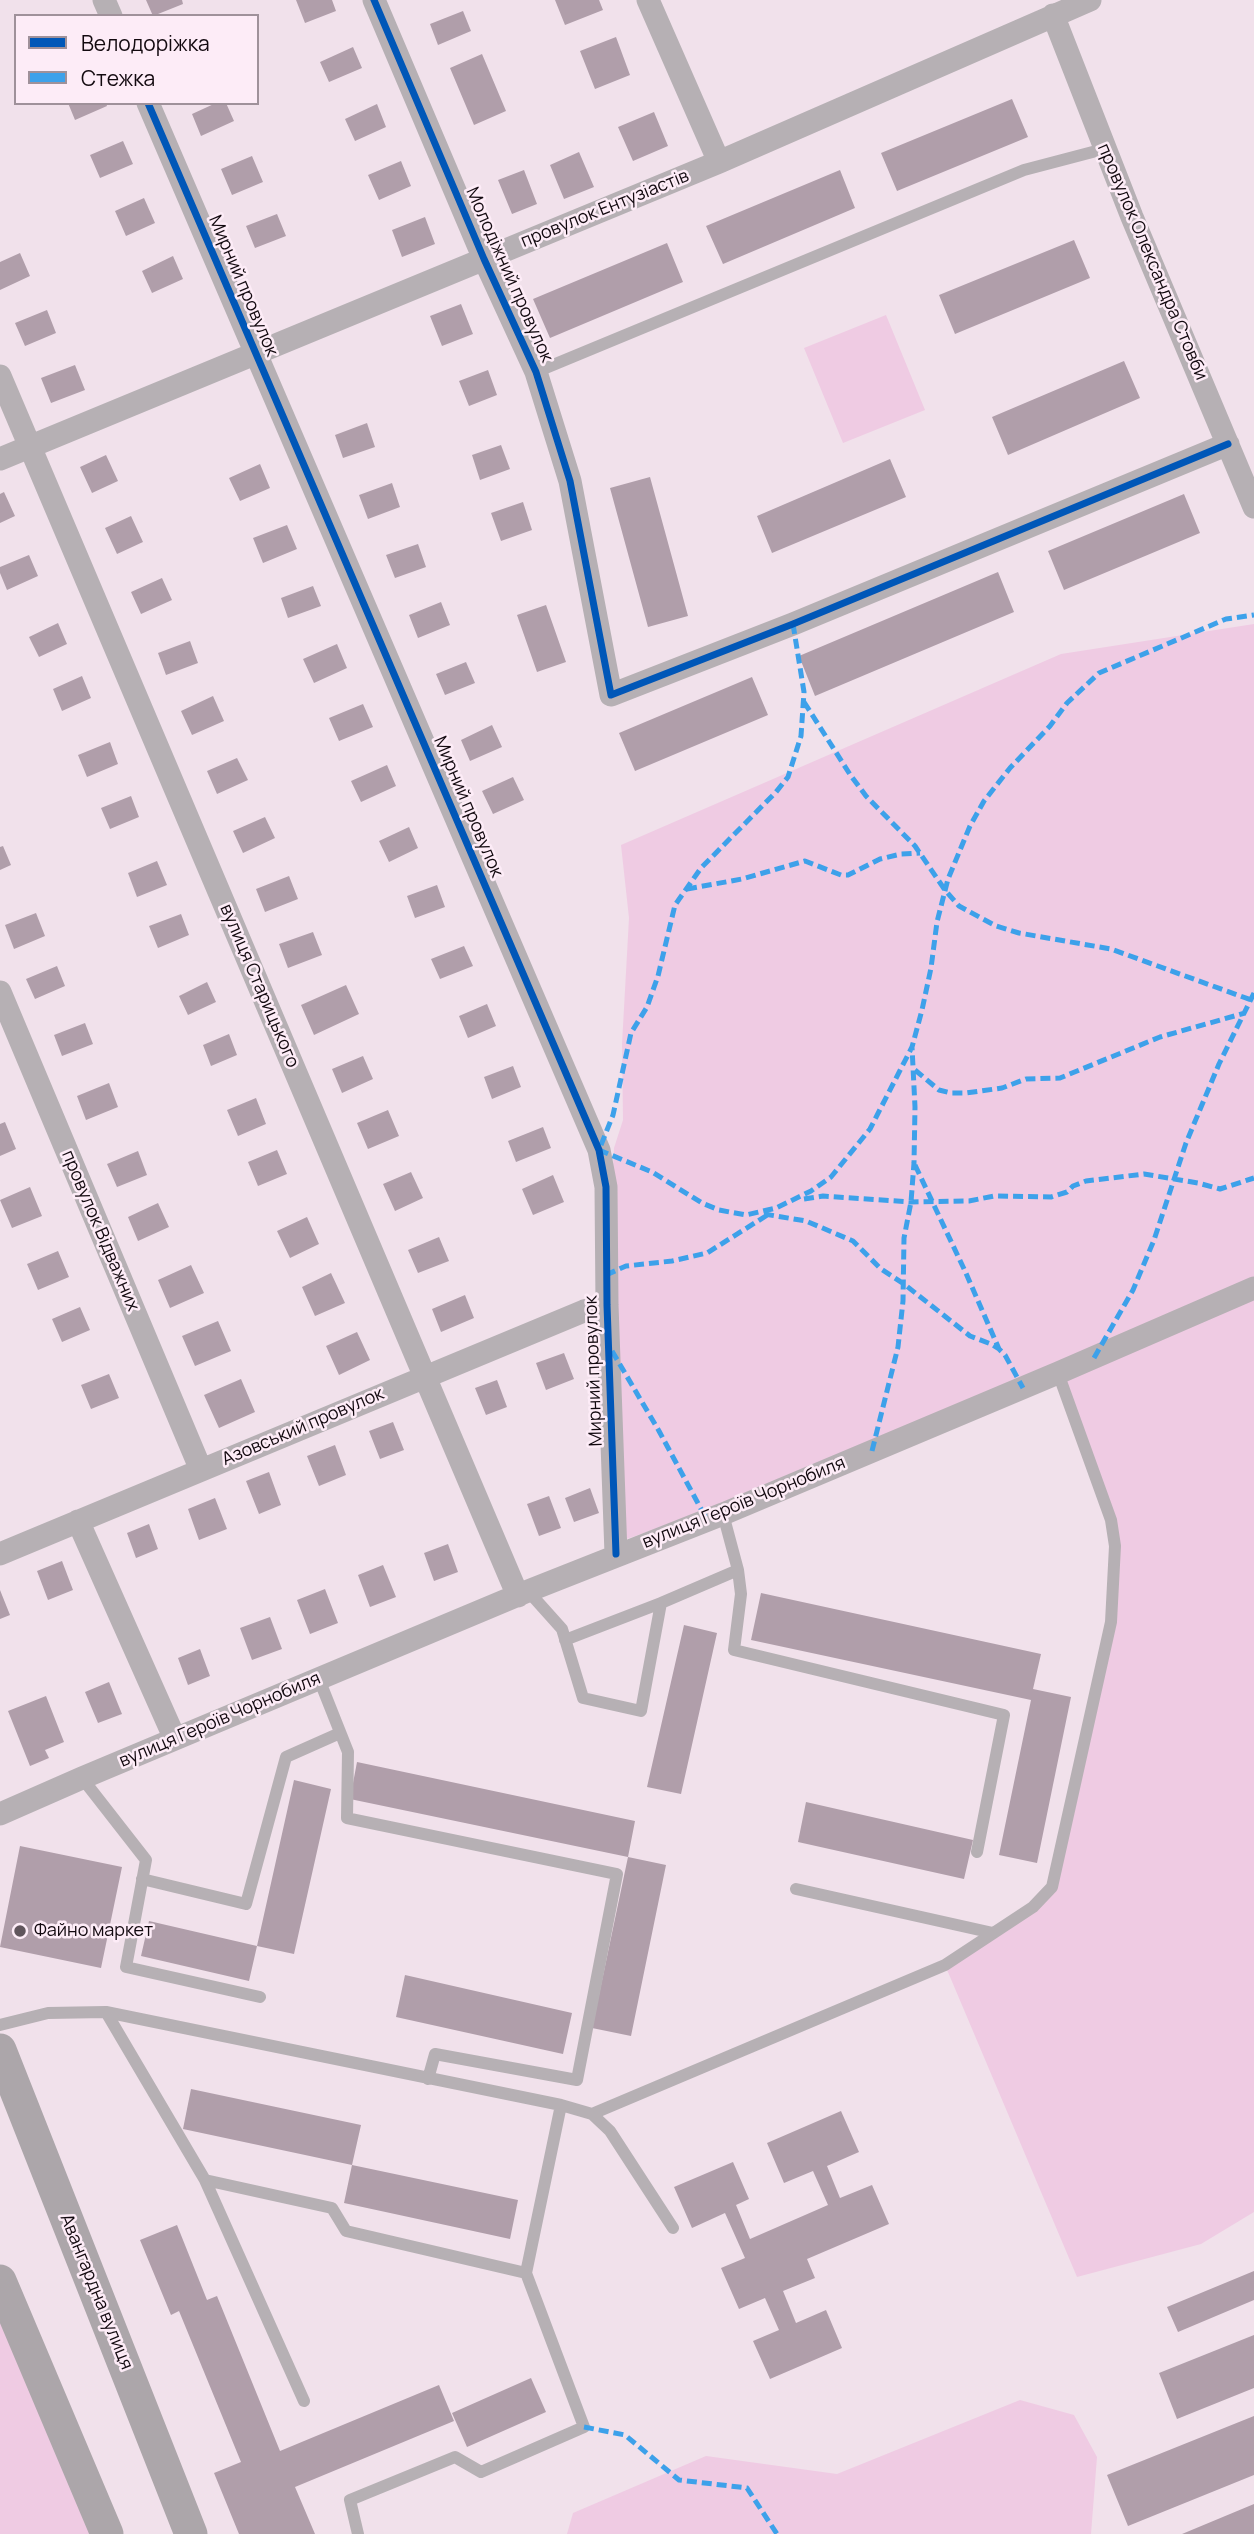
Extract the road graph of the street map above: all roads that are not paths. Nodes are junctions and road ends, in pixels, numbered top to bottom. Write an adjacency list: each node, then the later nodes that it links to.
1 (373, 0): 8 (street, Молодіжний провулок)
2 (648, 0): 7 (street)
3 (1090, 0): 4 (street, провулок Ентузіастів)
4 (1052, 15): 6 (street, провулок Олександра Стовби); 7 (street, провулок Ентузіастів)
5 (149, 105): 9 (street, Мирний провулок)
6 (1104, 149): 10 (lane); 12 (street, провулок Олександра Стовби)
7 (719, 162): 8 (street, провулок Ентузіастів)
8 (484, 259): 9 (street, провулок Ентузіастів); 10 (street, Молодіжний провулок)
9 (255, 354): 13 (street, провулок Ентузіастів); 18 (street, Мирний провулок)
10 (536, 372): 12 (street, Молодіжний провулок)
11 (0, 376): 13 (street, вулиця Старицького)
12 (1228, 444): 15 (street, провулок Олександра Стовби)
13 (30, 447): 14 (street, провулок Ентузіастів); 20 (street, вулиця Старицького)
14 (0, 459)
15 (1254, 507)
16 (0, 992): 21 (street, провулок Відважних)
17 (1254, 1288): 19 (street, вулиця Героїв Чорнобиля)
18 (607, 1305): 20 (street, Азовський провулок); 25 (street, Мирний провулок)
19 (1058, 1373): 22 (street, вулиця Героїв Чорнобиля); 38 (lane)
20 (425, 1377): 21 (street, Азовський провулок); 27 (street, вулиця Старицького)
21 (201, 1470): 23 (street, Азовський провулок)
22 (723, 1514): 25 (street, вулиця Героїв Чорнобиля); 26 (lane)
23 (78, 1521): 24 (street, Азовський провулок); 32 (street)
24 (0, 1554)
25 (616, 1555): 27 (street, вулиця Героїв Чорнобиля)
26 (738, 1570): 28 (lane); 35 (lane)
27 (523, 1594): 29 (lane); 30 (street, вулиця Героїв Чорнобиля)
28 (661, 1602): 29 (lane); 29 (lane)
29 (565, 1640)
30 (319, 1679): 31 (lane); 32 (street, вулиця Героїв Чорнобиля)
31 (340, 1733): 36 (lane); 43 (lane)
32 (175, 1739): 33 (street, вулиця Героїв Чорнобиля)
33 (82, 1778): 34 (street, вулиця Героїв Чорнобиля); 36 (lane)
34 (0, 1815)
35 (977, 1852)
36 (142, 1878): 39 (lane)
37 (796, 1889): 38 (lane)
38 (993, 1933): 45 (lane)
39 (260, 1997)
40 (106, 2012): 41 (lane); 43 (lane); 46 (lane)
41 (0, 2025)
42 (0, 2050): 52 (street, Авангардна вулиця)
43 (428, 2079): 44 (lane)
44 (561, 2105): 45 (lane); 48 (lane)
45 (592, 2114): 47 (lane)
46 (205, 2180): 48 (lane); 50 (lane)
47 (673, 2228)
48 (526, 2273): 53 (lane)
49 (0, 2281): 51 (street)
50 (304, 2401)
51 (107, 2534)
52 (191, 2534)
53 (358, 2534)

